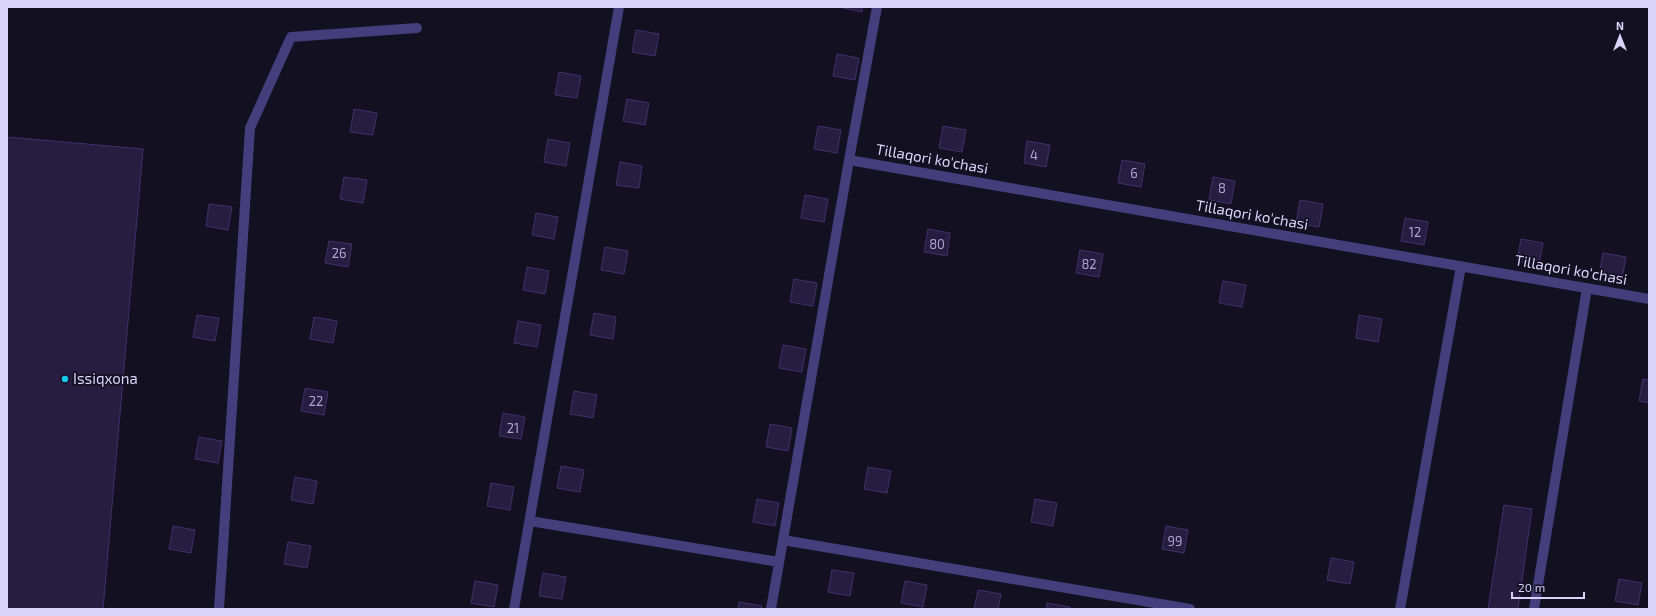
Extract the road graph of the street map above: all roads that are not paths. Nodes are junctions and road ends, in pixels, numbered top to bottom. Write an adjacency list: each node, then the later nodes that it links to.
1 (619, 7): 8 (street)
2 (877, 7): 4 (street)
3 (417, 28): 11 (street)
4 (849, 160): 5 (street, Tillaqori ko'chasi); 9 (street)
5 (1461, 266): 6 (street, Tillaqori ko'chasi); 15 (street)
6 (1587, 288): 7 (street, Tillaqori ko'chasi); 16 (street)
7 (1649, 299)
8 (530, 521): 10 (street); 12 (street)
9 (783, 540): 10 (street); 14 (street)
10 (779, 562): 13 (street)
11 (219, 609)
12 (514, 609)
13 (771, 609)
14 (1190, 609)
15 (1400, 609)
16 (1534, 609)

